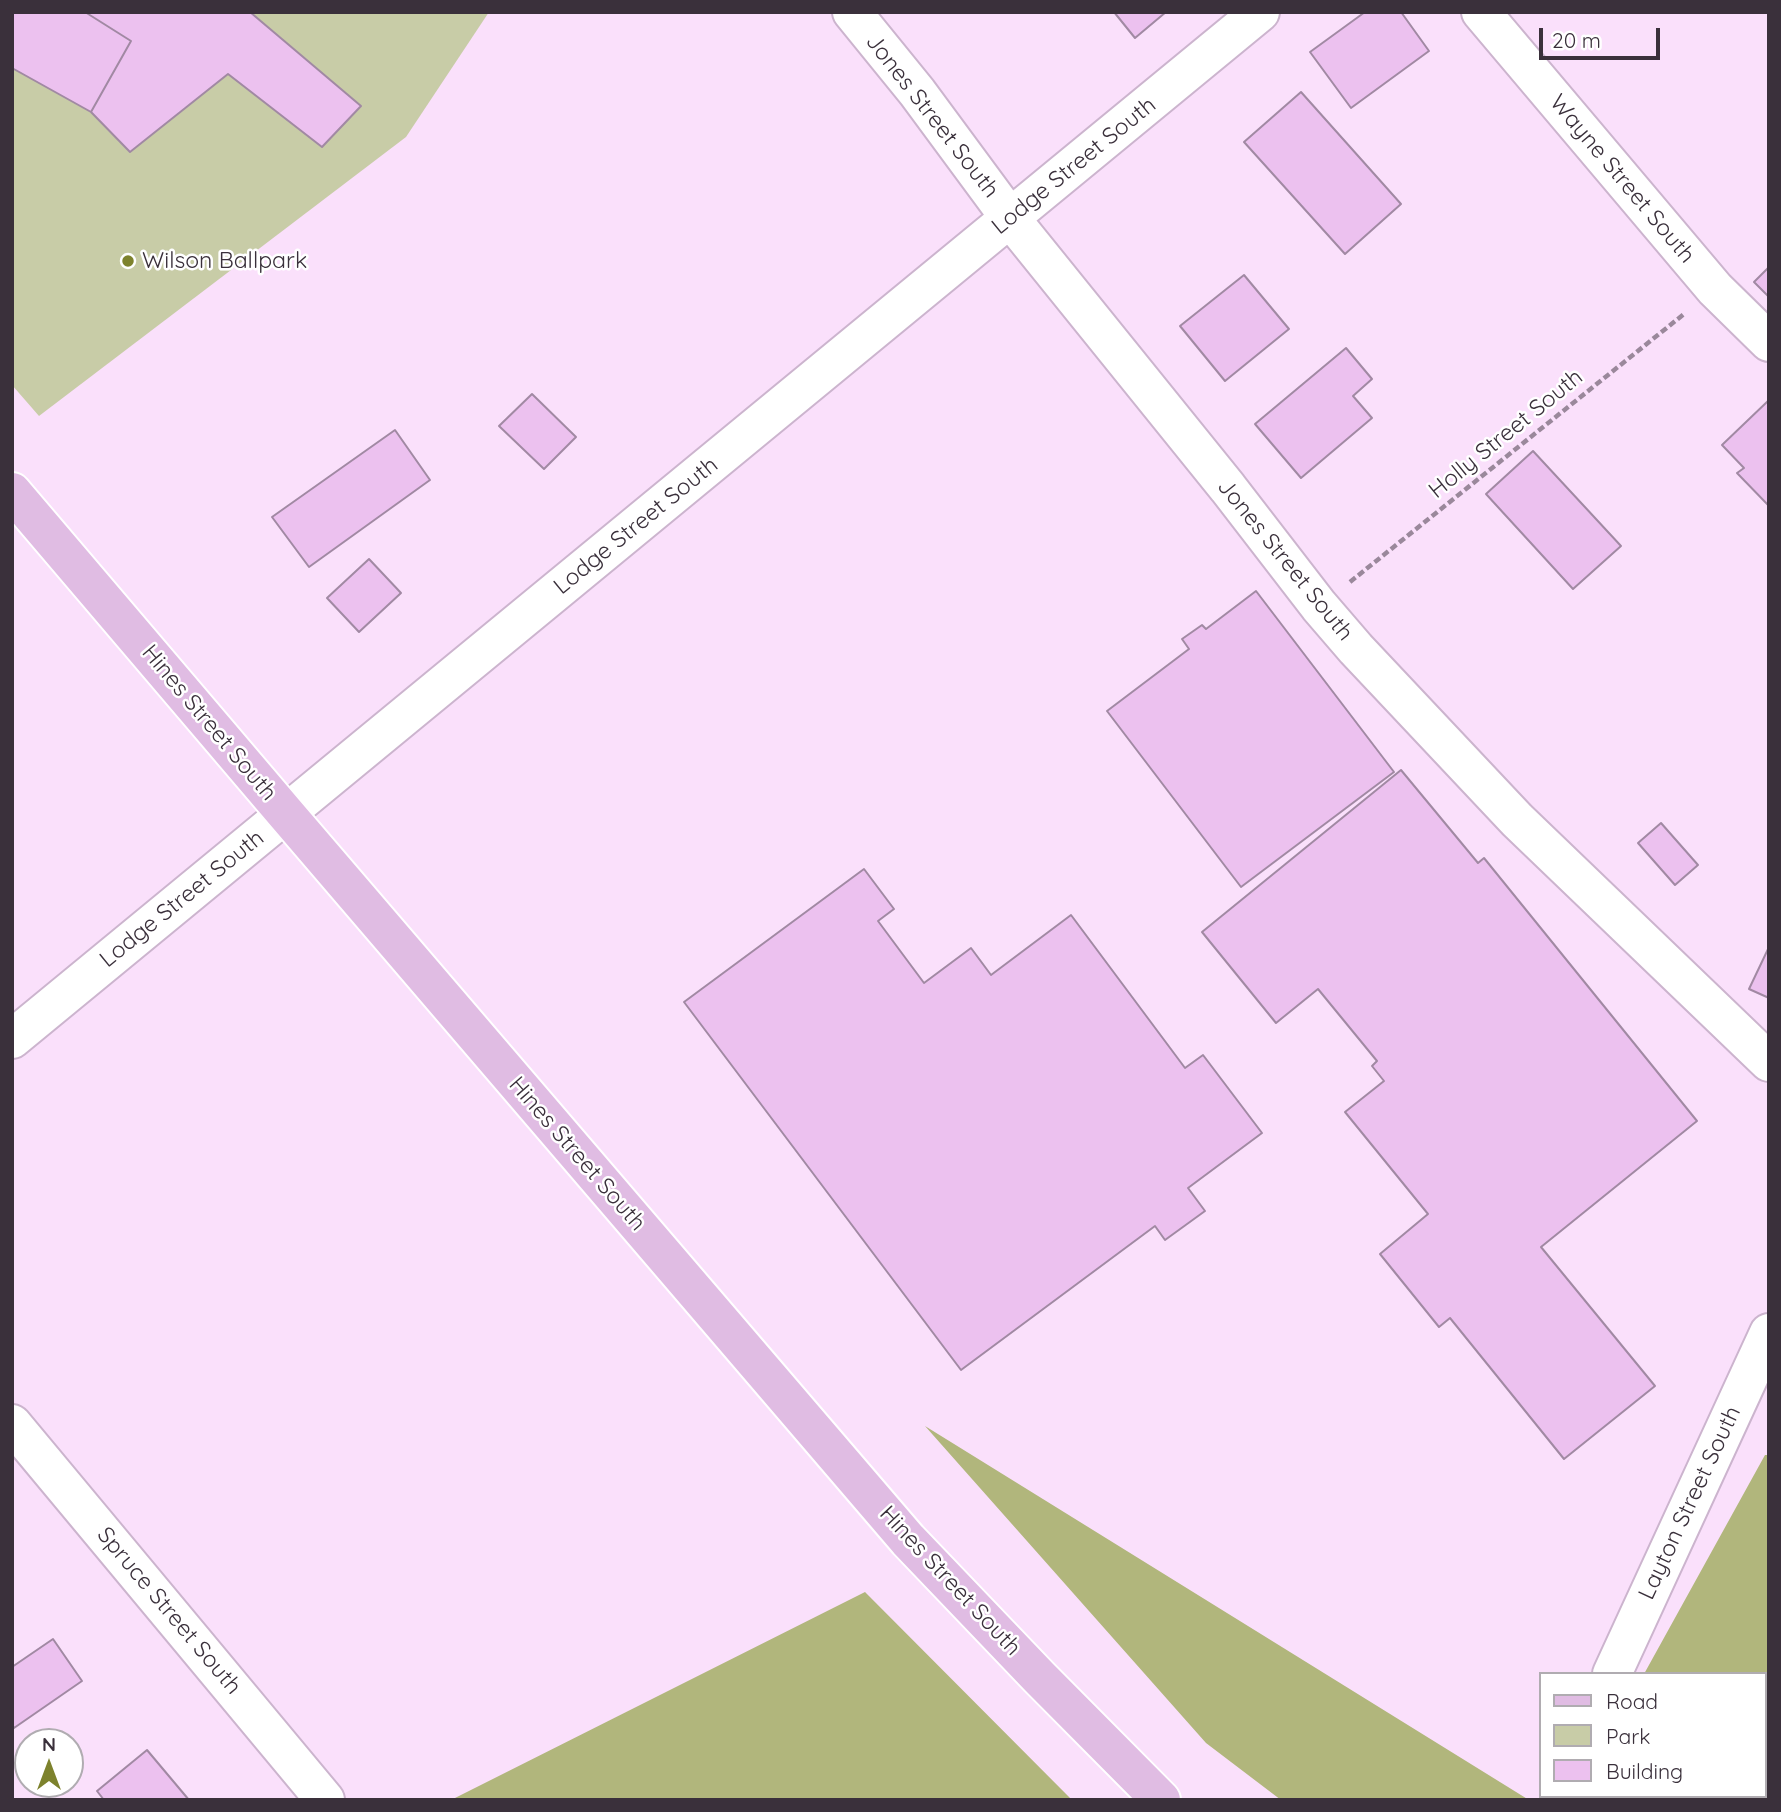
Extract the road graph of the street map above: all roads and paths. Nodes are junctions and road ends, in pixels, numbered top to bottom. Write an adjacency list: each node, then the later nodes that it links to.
1 (852, 12): 4 (street, Jones Street South)
2 (1260, 12): 4 (street, Lodge Street South)
3 (1481, 12): 5 (street, Wayne Street South)
4 (1010, 218): 8 (street, Jones Street South); 9 (street, Lodge Street South)
5 (1715, 289): 6 (street, Wayne Street South); 8 (path, Holly Street South)
6 (1769, 342)
7 (12, 492): 9 (main road, Hines Street South)
8 (1319, 607): 11 (street, Jones Street South)
9 (286, 814): 10 (street, Lodge Street South); 16 (main road, Hines Street South)
10 (12, 1039)
11 (1769, 1062)
12 (1769, 1333): 14 (street, Layton Street South)
13 (12, 1424): 15 (street, Spruce Street South)
14 (1613, 1672)
15 (325, 1800)
16 (1161, 1800)

